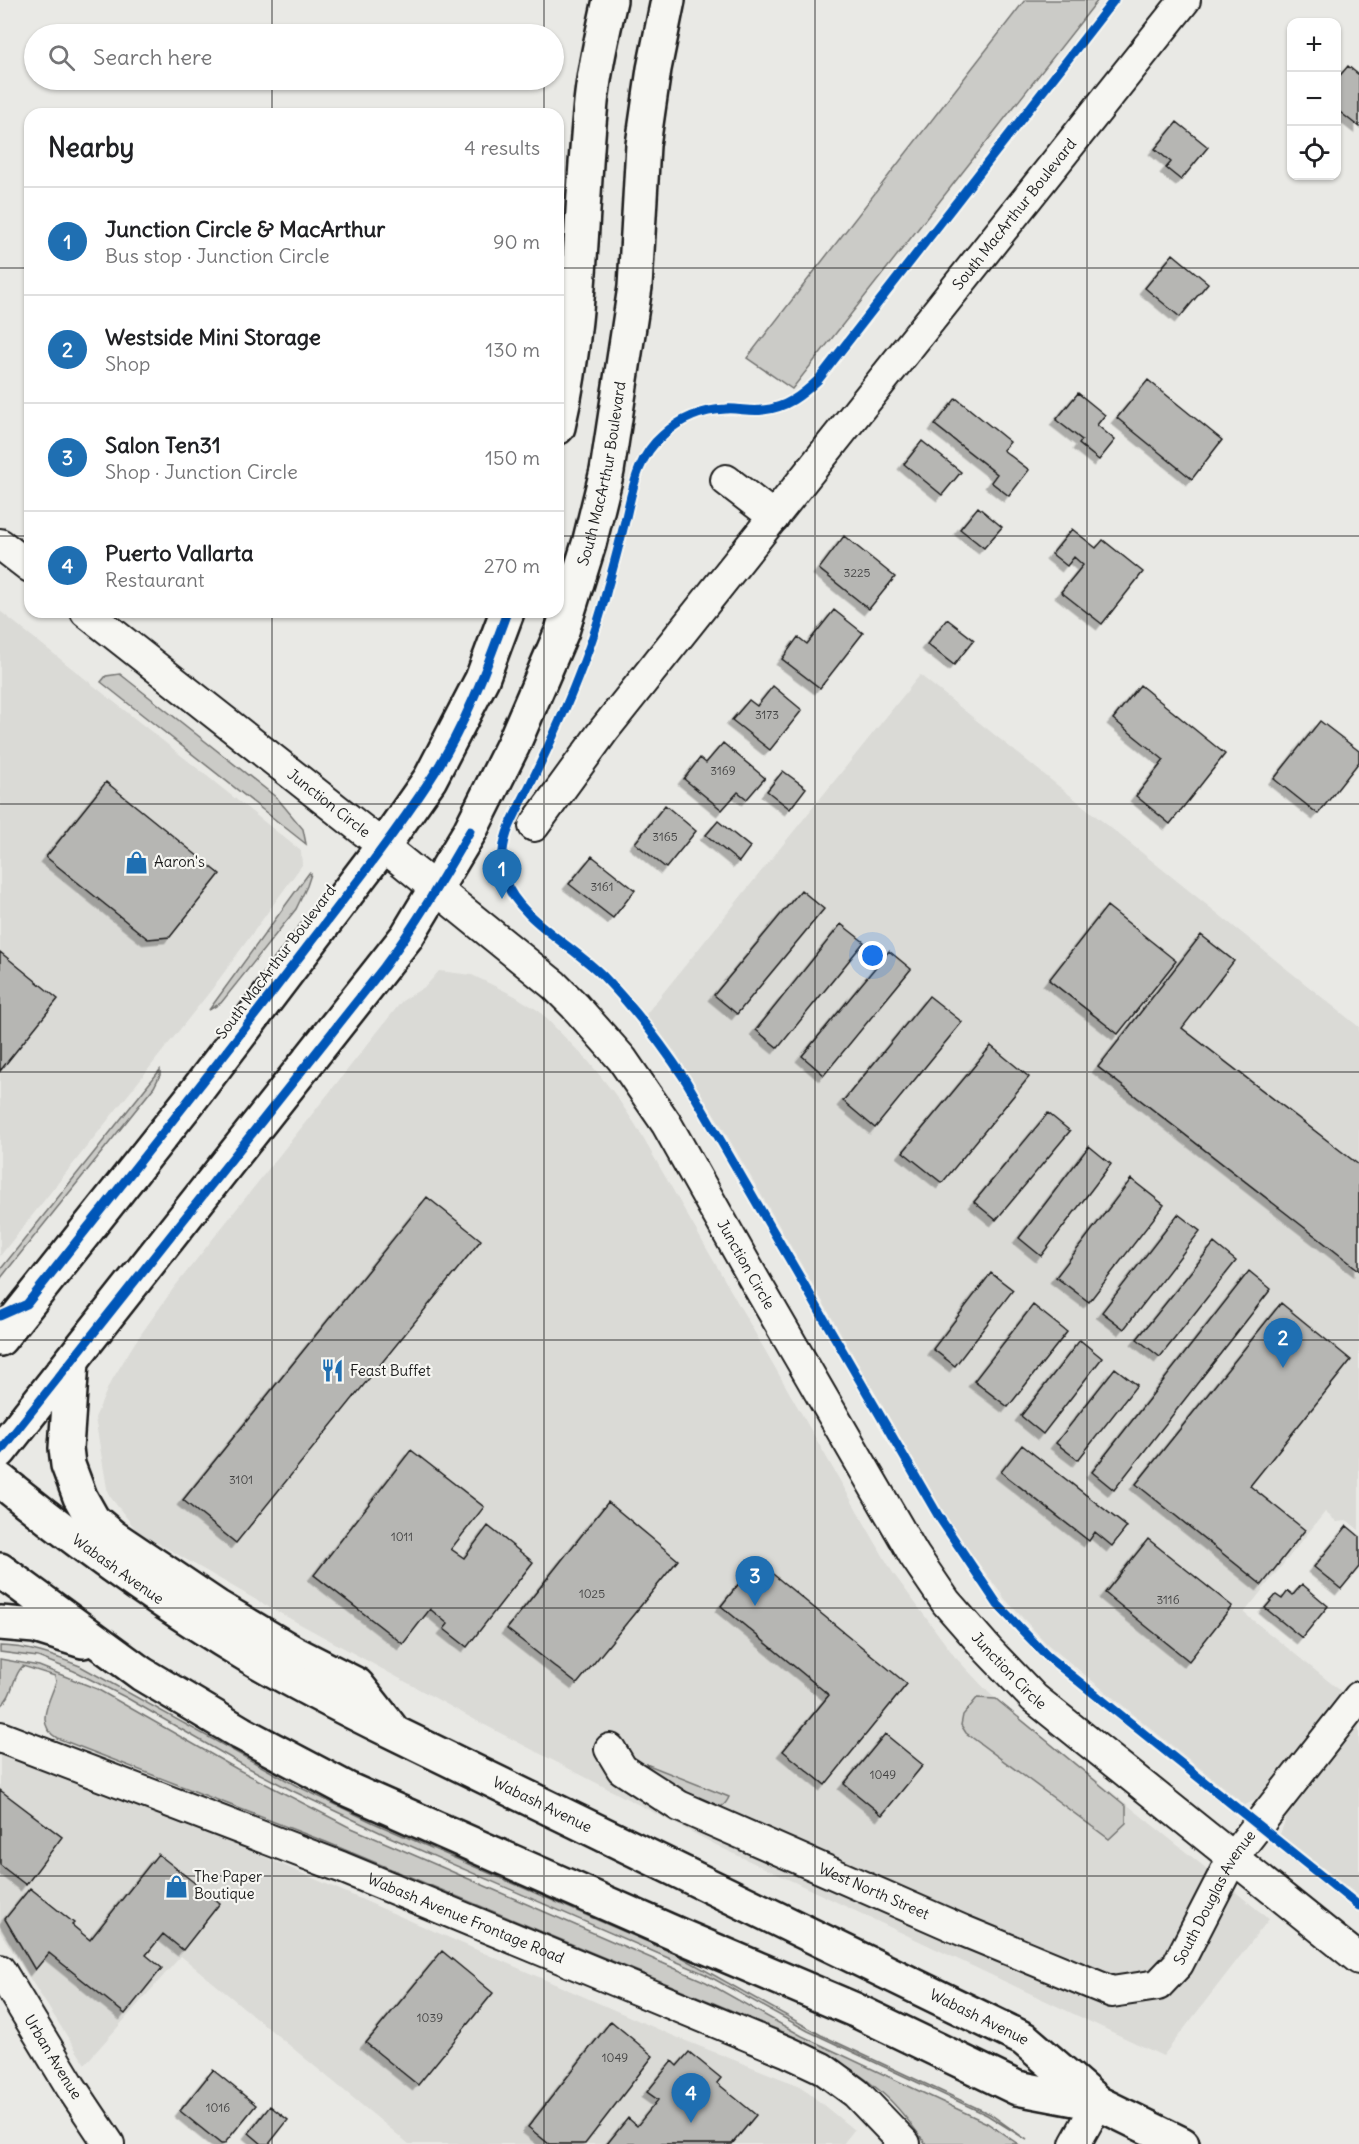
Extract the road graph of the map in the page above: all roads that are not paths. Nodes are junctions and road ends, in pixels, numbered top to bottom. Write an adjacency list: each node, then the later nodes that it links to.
1 (610, 0): 4 (main road)
2 (668, 0): 13 (main road, South MacArthur Boulevard)
3 (1185, 0): 6 (street, South MacArthur Boulevard)
4 (564, 400)
5 (726, 480): 6 (street)
6 (774, 517): 11 (street, South MacArthur Boulevard)
7 (0, 544): 8 (street)
8 (24, 562)
9 (94, 618): 12 (street, Junction Circle)
10 (505, 618): 12 (main road, South MacArthur Boulevard)
11 (534, 826)
12 (383, 846): 13 (street, Junction Circle); 14 (main road, South MacArthur Boulevard)
13 (437, 889): 16 (main road, South MacArthur Boulevard); 26 (street, Junction Circle)
14 (14, 1310): 15 (main road, South MacArthur Boulevard)
15 (0, 1339)
16 (72, 1361): 17 (main road, South MacArthur Boulevard); 23 (main road)
17 (0, 1451)
18 (0, 1480): 23 (main road, Wabash Avenue)
19 (0, 1570): 21 (main road, Wabash Avenue)
20 (0, 1623): 21 (main road)
21 (132, 1667): 30 (main road, Wabash Avenue)
22 (1359, 1697): 26 (street, South Douglas Avenue)
23 (394, 1733): 30 (main road, Wabash Avenue)
24 (0, 1737): 32 (street, Wabash Avenue Frontage Road)
25 (610, 1749): 29 (street, West North Street)
26 (1233, 1857): 27 (street, Junction Circle); 29 (street, South Douglas Avenue)
27 (1359, 1959)
28 (0, 1970): 31 (street, Urban Avenue)
29 (1158, 1985)
30 (1098, 2103): 33 (street); 34 (main road, Wabash Avenue)
31 (109, 2144)
32 (905, 2144)
33 (1075, 2144)
34 (1182, 2144)

